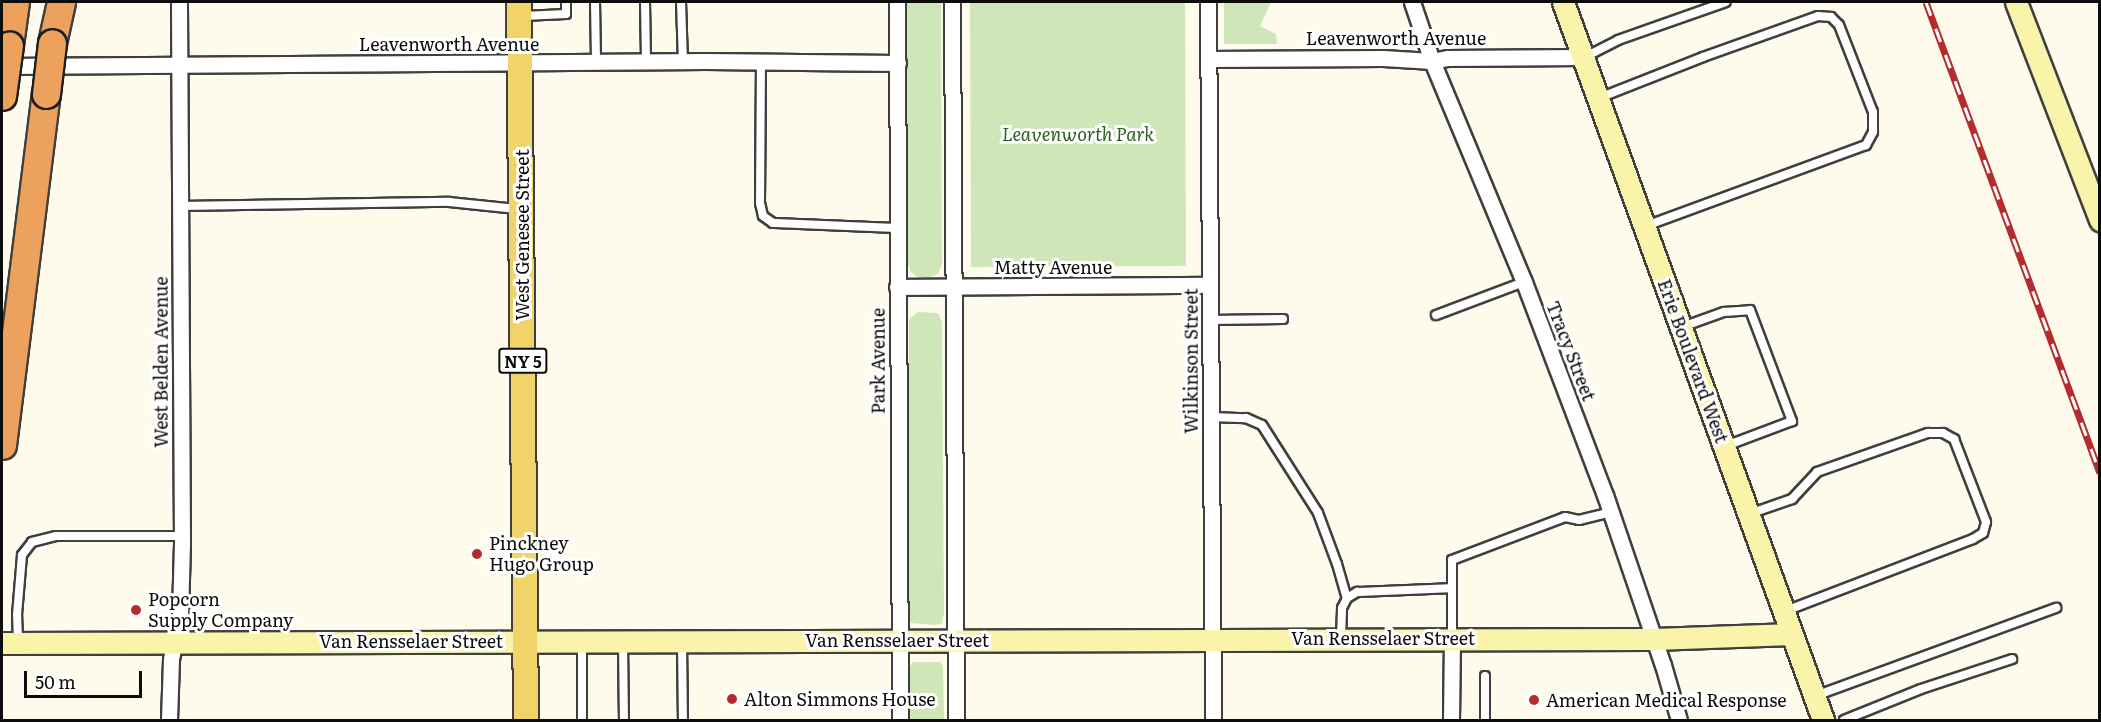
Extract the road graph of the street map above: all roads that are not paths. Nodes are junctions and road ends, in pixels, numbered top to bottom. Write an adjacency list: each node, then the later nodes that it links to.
1 (15, 2): 16 (highway)
2 (59, 2): 44 (highway, bridge)
3 (179, 2): 26 (street, West Belden Avenue)
4 (566, 2): 15 (lane)
5 (596, 2): 20 (lane)
6 (645, 2): 21 (lane)
7 (681, 2): 22 (lane)
8 (897, 2): 24 (street, Park Avenue)
9 (952, 2): 38 (street)
10 (1208, 2): 18 (street, Wilkinson Street)
11 (1412, 2): 19 (street, Tracy Street)
12 (1563, 2): 17 (street, Erie Boulevard West)
13 (1726, 2): 17 (lane)
14 (2016, 2): 29 (street)
15 (519, 9): 25 (main road, West Genesee Street / NY 5)
16 (5, 56): 26 (street, Leavenworth Avenue); 27 (highway, bridge)
17 (1583, 57): 19 (street, Leavenworth Avenue); 28 (street, Erie Boulevard West)
18 (1208, 58): 19 (street, Leavenworth Avenue); 36 (street, Wilkinson Street)
19 (1432, 61): 35 (street, Tracy Street)
20 (596, 62): 21 (street, Leavenworth Avenue); 25 (street, Leavenworth Avenue)
21 (646, 62): 22 (street, Leavenworth Avenue)
22 (683, 62): 23 (street, Leavenworth Avenue)
23 (761, 62): 24 (street, Leavenworth Avenue); 34 (lane)
24 (898, 63): 34 (street, Park Avenue)
25 (520, 64): 26 (street, Leavenworth Avenue); 31 (main road, West Genesee Street / NY 5)
26 (180, 65): 30 (street, West Belden Avenue)
27 (2, 97)
28 (1598, 98): 33 (street, Erie Boulevard West); 33 (lane)
29 (2094, 186): 32 (street)
30 (180, 206): 31 (lane); 48 (street, West Belden Avenue)
31 (522, 210): 63 (main road, West Genesee Street / NY 5)
32 (2100, 220)
33 (1645, 227): 42 (street, Erie Boulevard West)
34 (898, 228): 37 (street, Park Avenue)
35 (1524, 282): 39 (lane); 46 (street, Tracy Street)
36 (1210, 285): 38 (street, Matty Avenue); 41 (street, Wilkinson Street)
37 (897, 287): 38 (street, Matty Avenue); 61 (street, Park Avenue)
38 (954, 287): 62 (street)
39 (1436, 315)
40 (1283, 319): 41 (lane)
41 (1210, 320): 43 (street, Wilkinson Street)
42 (1681, 328): 45 (street, Erie Boulevard West); 45 (lane)
43 (1210, 417): 50 (lane); 54 (street, Wilkinson Street)
44 (2, 445)
45 (1724, 446): 47 (street, Erie Boulevard West)
46 (1610, 512): 49 (lane); 57 (street, Tracy Street)
47 (1749, 514): 52 (street, Erie Boulevard West); 52 (lane)
48 (182, 536): 64 (street, West Belden Avenue); 65 (lane)
49 (1451, 588): 50 (lane); 56 (lane)
50 (1347, 598): 55 (lane)
51 (2056, 608): 68 (lane)
52 (1784, 612): 53 (street, Erie Boulevard West)
53 (1792, 634): 57 (street, Van Rensselaer Street); 68 (street, Erie Boulevard West)
54 (1213, 638): 55 (street, Van Rensselaer Street); 62 (street, Van Rensselaer Street); 76 (street, Wilkinson Street)
55 (1341, 638): 56 (street, Van Rensselaer Street)
56 (1452, 638): 57 (street, Van Rensselaer Street); 77 (street)
57 (1654, 639): 79 (street, Tracy Street)
58 (582, 640): 59 (street, Van Rensselaer Street); 63 (street, Van Rensselaer Street); 71 (lane)
59 (623, 640): 60 (street, Van Rensselaer Street); 72 (lane)
60 (682, 640): 61 (street, Van Rensselaer Street); 73 (lane)
61 (900, 640): 62 (street, Van Rensselaer Street); 74 (street, Park Avenue)
62 (955, 640): 75 (street)
63 (526, 641): 64 (street, Van Rensselaer Street); 70 (main road, West Genesee Street / NY 5)
64 (174, 642): 65 (street, Van Rensselaer Street); 69 (street, West Belden Avenue)
65 (10, 643)
66 (2012, 659): 81 (lane)
67 (1485, 676): 78 (lane)
68 (1814, 696): 80 (street, Erie Boulevard West)
69 (169, 720)
70 (526, 720)
71 (582, 720)
72 (624, 720)
73 (683, 720)
74 (900, 720)
75 (956, 720)
76 (1213, 720)
77 (1451, 720)
78 (1485, 720)
79 (1679, 720)
80 (1823, 720)
81 (1844, 720)

